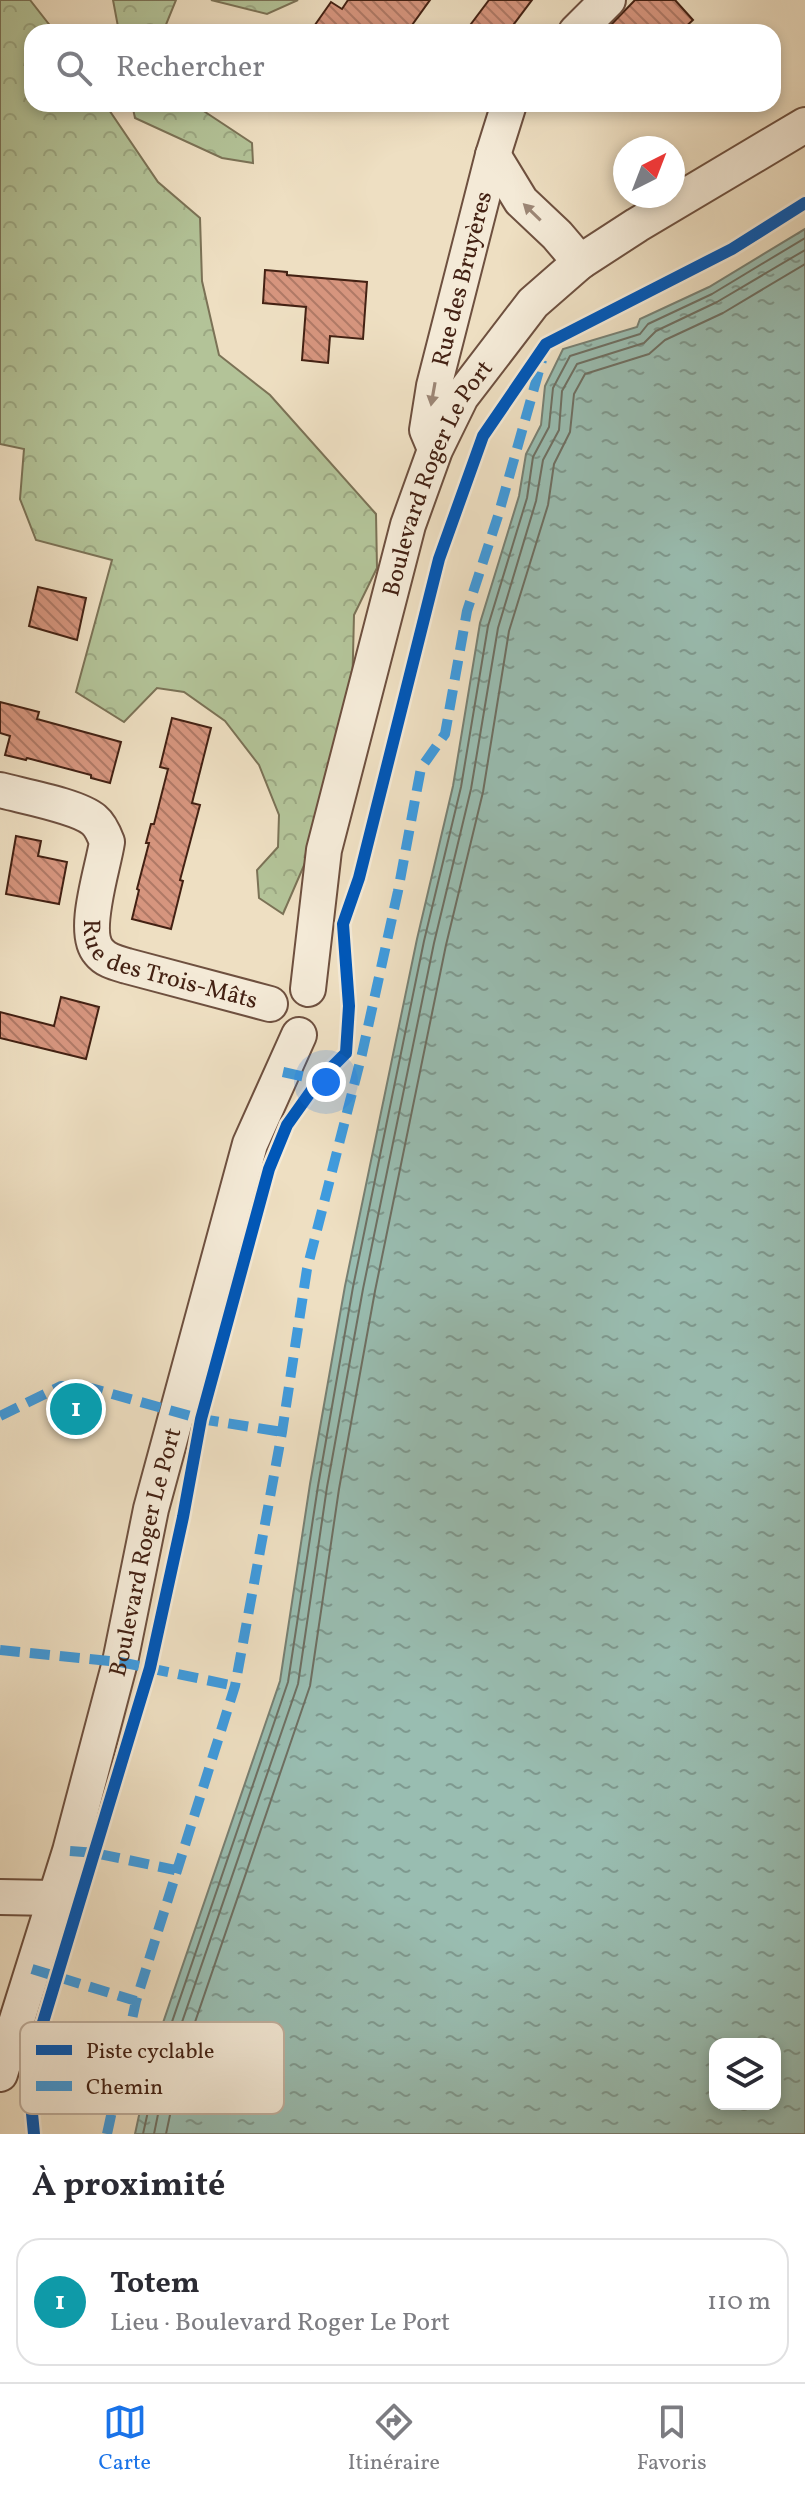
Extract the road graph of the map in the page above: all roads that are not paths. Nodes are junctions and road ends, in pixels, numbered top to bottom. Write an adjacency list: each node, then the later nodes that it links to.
1 (608, 0): 2 (street)
2 (584, 24)
3 (506, 112): 5 (street, Rue des Bruyères)
4 (805, 125): 6 (street, Boulevard Roger Le Port)
5 (493, 155): 6 (street, Rue des Bruyères, one-way to 5); 7 (street, Rue des Bruyères, one-way to 7)
6 (580, 262): 7 (street, Boulevard Roger Le Port)
7 (435, 450): 9 (street, Boulevard Roger Le Port)
8 (0, 790): 10 (street, Rue des Trois-Mâts)
9 (308, 989): 10 (street); 11 (street)
10 (270, 1004): 11 (street)
11 (299, 1035): 13 (street, Boulevard Roger Le Port)
12 (0, 1897): 13 (street)
13 (54, 1898): 14 (street, Boulevard Roger Le Port)
14 (0, 2074)

